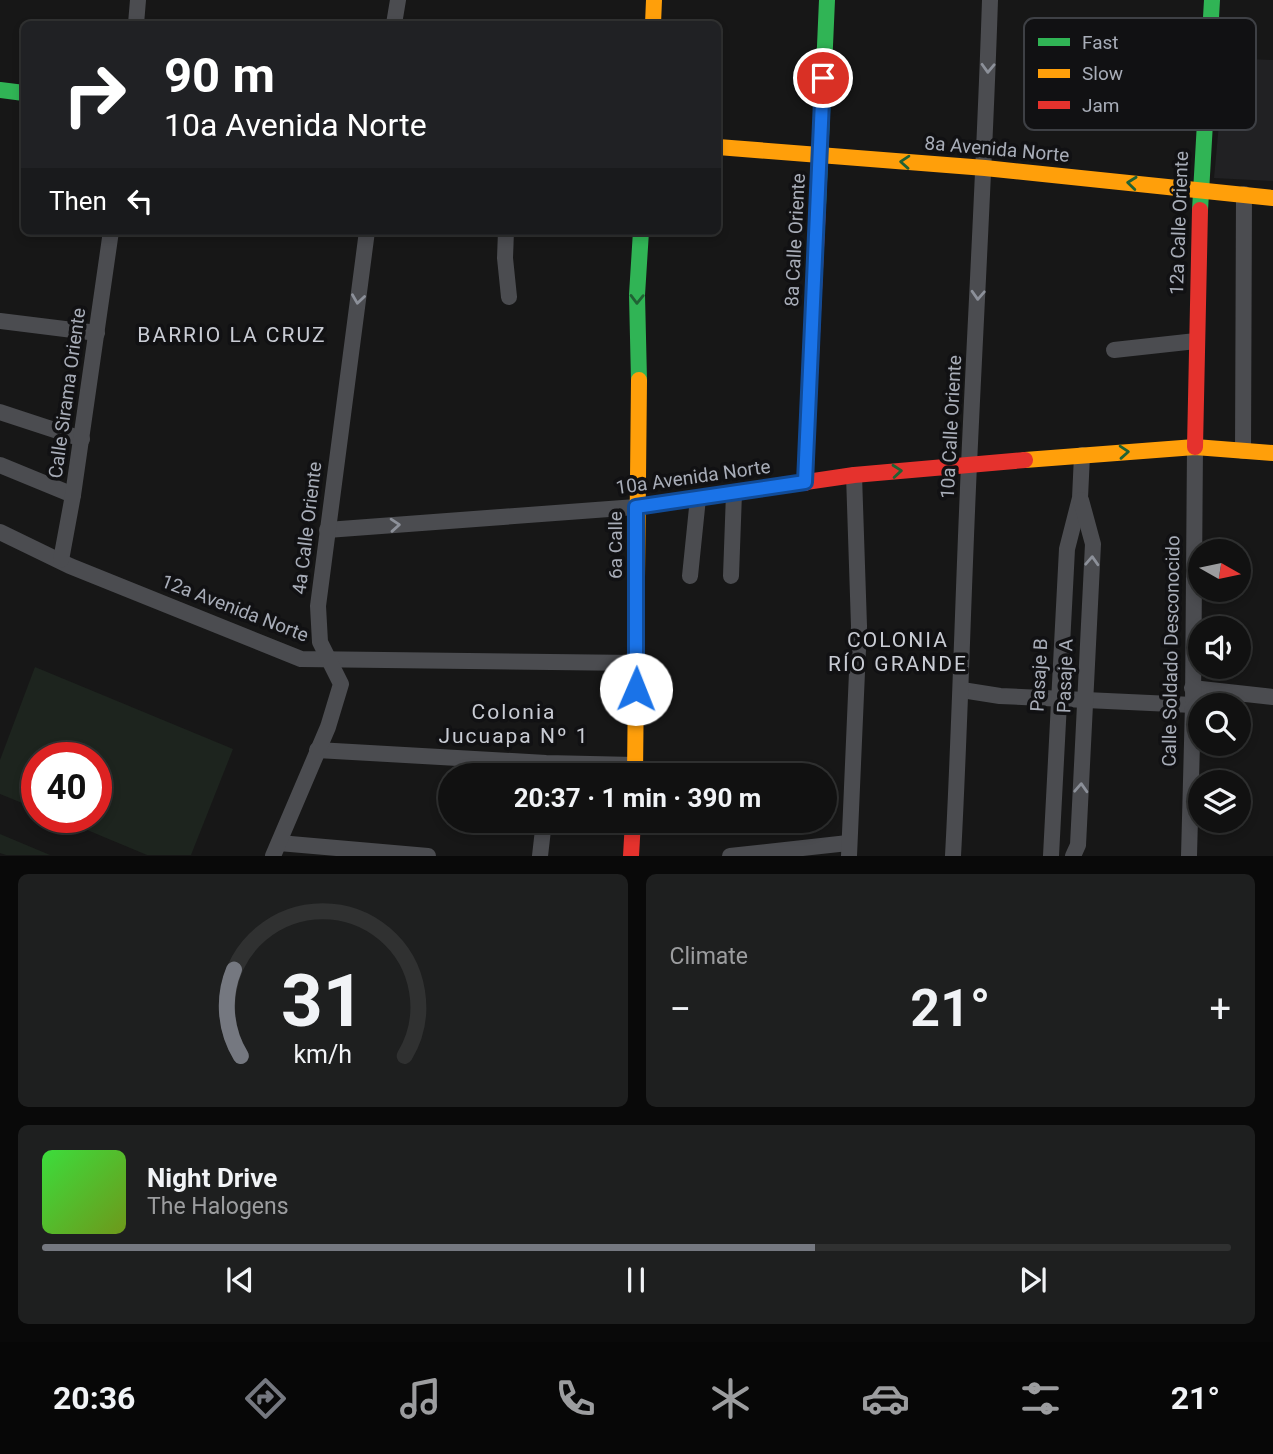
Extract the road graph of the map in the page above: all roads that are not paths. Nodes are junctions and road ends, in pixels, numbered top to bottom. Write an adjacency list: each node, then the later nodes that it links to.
1 (138, 0): 8 (street)
2 (398, 0): 9 (street)
3 (654, 0): 10 (street)
4 (827, 0): 15 (street, 8a Calle Oriente)
5 (990, 0): 16 (street, 10a Calle Oriente, one-way to 16)
6 (1212, 0): 7 (street, 12a Calle Oriente)
7 (1211, 18)
8 (136, 21)
9 (394, 21)
10 (653, 21)
11 (0, 90): 12 (street)
12 (21, 93)
13 (1204, 130): 17 (street, 12a Calle Oriente)
14 (721, 147): 15 (street, 8a Avenida Norte)
15 (820, 156): 16 (street, 8a Avenida Norte, one-way to 15); 38 (street, 8a Calle Oriente)
16 (985, 168): 17 (street, 8a Avenida Norte, one-way to 16); 35 (street, 10a Calle Oriente, one-way to 35)
17 (1200, 189): 18 (street, 8a Avenida Norte); 27 (street, 12a Calle Oriente)
18 (1244, 194): 19 (street, 8a Avenida Norte); 32 (street)
19 (1273, 198)
20 (110, 235): 26 (street, Calle Sirama Oriente)
21 (366, 235): 44 (street, 4a Calle Oriente, one-way to 44)
22 (506, 235): 24 (street)
23 (641, 235): 43 (street, 6a Calle, one-way to 43)
24 (509, 297)
25 (0, 321): 26 (street)
26 (97, 333): 30 (street, Calle Sirama Oriente)
27 (1196, 341): 28 (street); 31 (street, 12a Calle Oriente)
28 (1114, 350)
29 (0, 412): 30 (street)
30 (82, 439): 40 (street, Calle Sirama Oriente)
31 (1195, 447): 32 (street, 10a Avenida Norte); 34 (street, 10a Avenida Norte, one-way to 31); 52 (street, Calle Soldado Desconocido)
32 (1243, 451): 33 (street, 10a Avenida Norte)
33 (1273, 453)
34 (1082, 455): 35 (street, 10a Avenida Norte); 42 (street)
35 (969, 464): 37 (street, 10a Avenida Norte, one-way to 35); 51 (street, 10a Calle Oriente)
36 (0, 465): 40 (street)
37 (854, 475): 38 (street, 10a Avenida Norte); 65 (street)
38 (805, 482): 39 (street, 10a Avenida Norte)
39 (734, 493): 41 (street, 10a Avenida Norte); 48 (street)
40 (73, 495): 46 (street, Calle Sirama Oriente)
41 (698, 498): 43 (street, 10a Avenida Norte); 47 (street)
42 (1080, 498): 56 (street, Pasaje B); 57 (street, Pasaje A, one-way to 42)
43 (636, 507): 44 (street, 10a Avenida Norte, one-way to 43); 50 (street, 6a Calle)
44 (327, 530): 49 (street, 4a Calle Oriente)
45 (0, 532): 46 (street, 12a Avenida Norte)
46 (61, 561): 49 (street, 12a Avenida Norte)
47 (690, 576)
48 (731, 576)
49 (328, 658): 50 (street, 12a Avenida Norte); 58 (street, 4a Calle Oriente)
50 (637, 663): 61 (street, 6a Calle)
51 (962, 690): 56 (street); 71 (street, 10a Calle Oriente)
52 (1193, 693)
53 (1188, 696): 57 (street)
54 (1251, 697): 55 (street)
55 (1273, 697)
56 (1059, 698): 57 (street); 72 (street, Pasaje B)
57 (1086, 699): 73 (street, Pasaje A, one-way to 57)
58 (317, 750): 60 (street); 64 (street, 4a Calle Oriente)
59 (1192, 756): 74 (street, Calle Soldado Desconocido)
60 (474, 763)
61 (635, 763)
62 (543, 833): 68 (street)
63 (632, 833): 69 (street)
64 (276, 849): 66 (street)
65 (849, 850): 70 (street)
66 (380, 854): 67 (street)
67 (428, 856)
68 (540, 856)
69 (631, 856)
70 (730, 856)
71 (953, 856)
72 (1051, 856)
73 (1073, 856)
74 (1189, 856)

